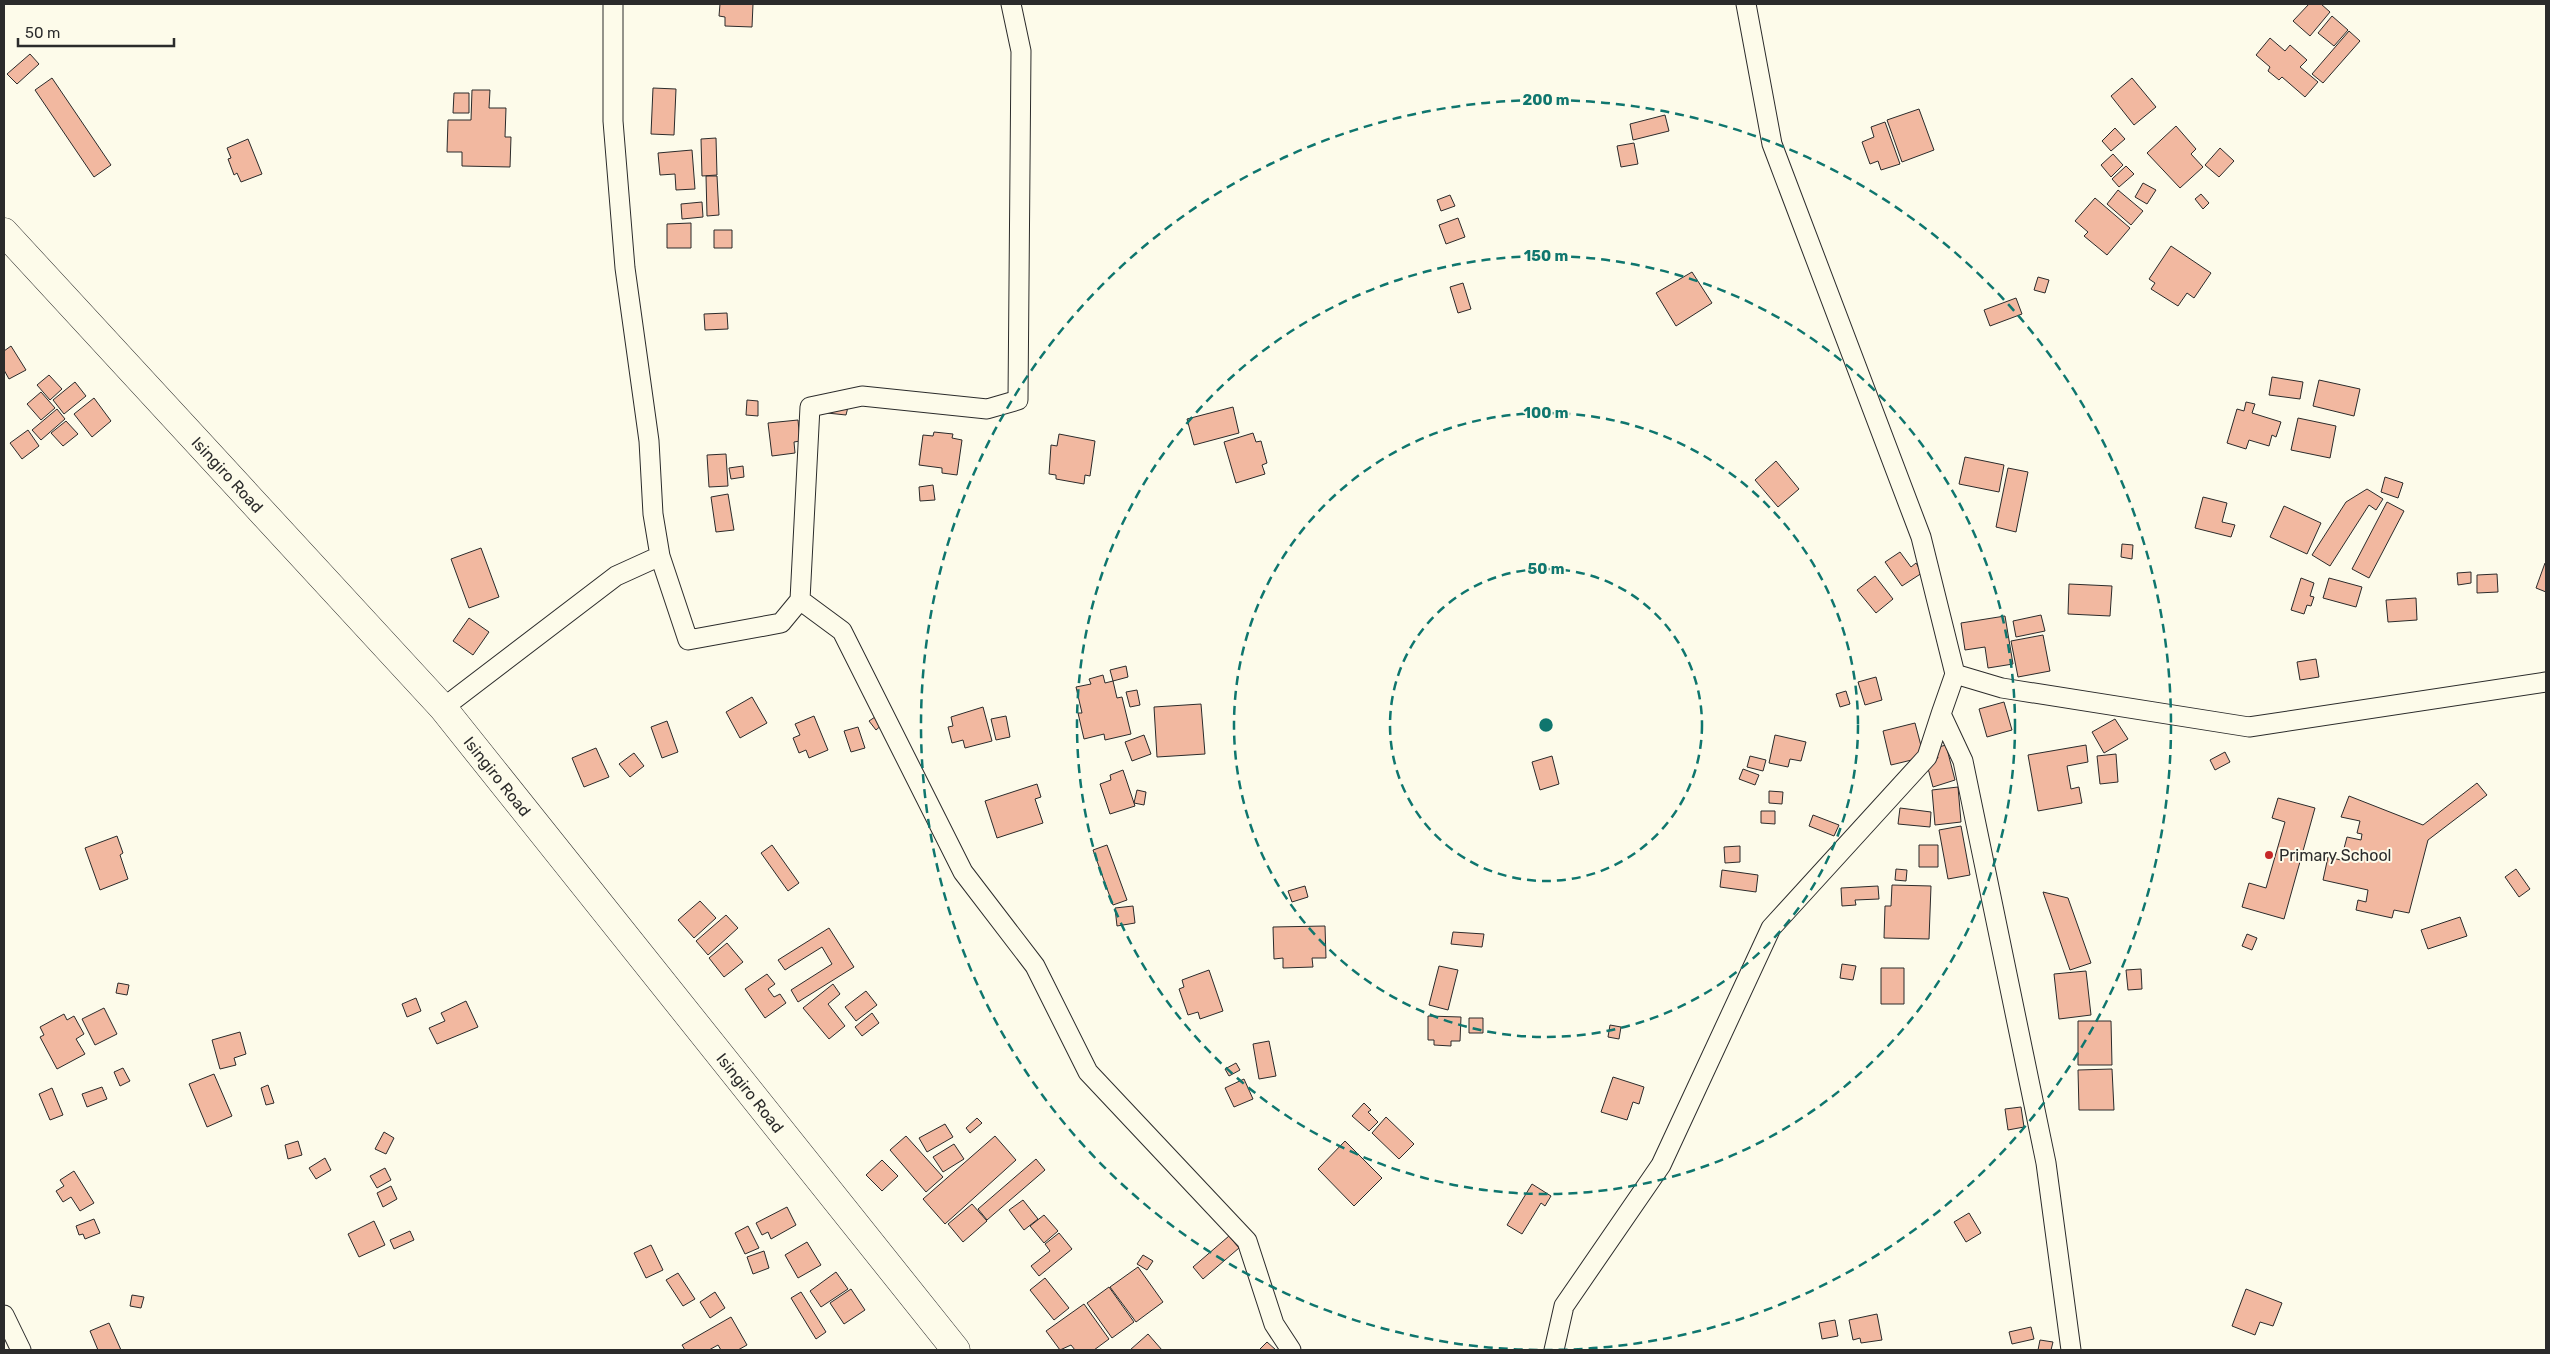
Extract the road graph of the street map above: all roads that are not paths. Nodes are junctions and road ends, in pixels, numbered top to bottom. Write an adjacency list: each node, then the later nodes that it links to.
1 (613, 4): 5 (street)
2 (1011, 4): 6 (street)
3 (1746, 4): 7 (street)
4 (4, 232): 9 (main road, Isingiro Road)
5 (660, 556): 6 (street); 9 (street)
6 (800, 600): 14 (street)
7 (1954, 674): 8 (street); 10 (street)
8 (2546, 682)
9 (442, 708): 13 (main road, Isingiro Road)
10 (1941, 714): 15 (street); 16 (street)
11 (4, 1315): 12 (street)
12 (22, 1350)
13 (956, 1350)
14 (1292, 1350)
15 (1554, 1350)
16 (2071, 1350)

